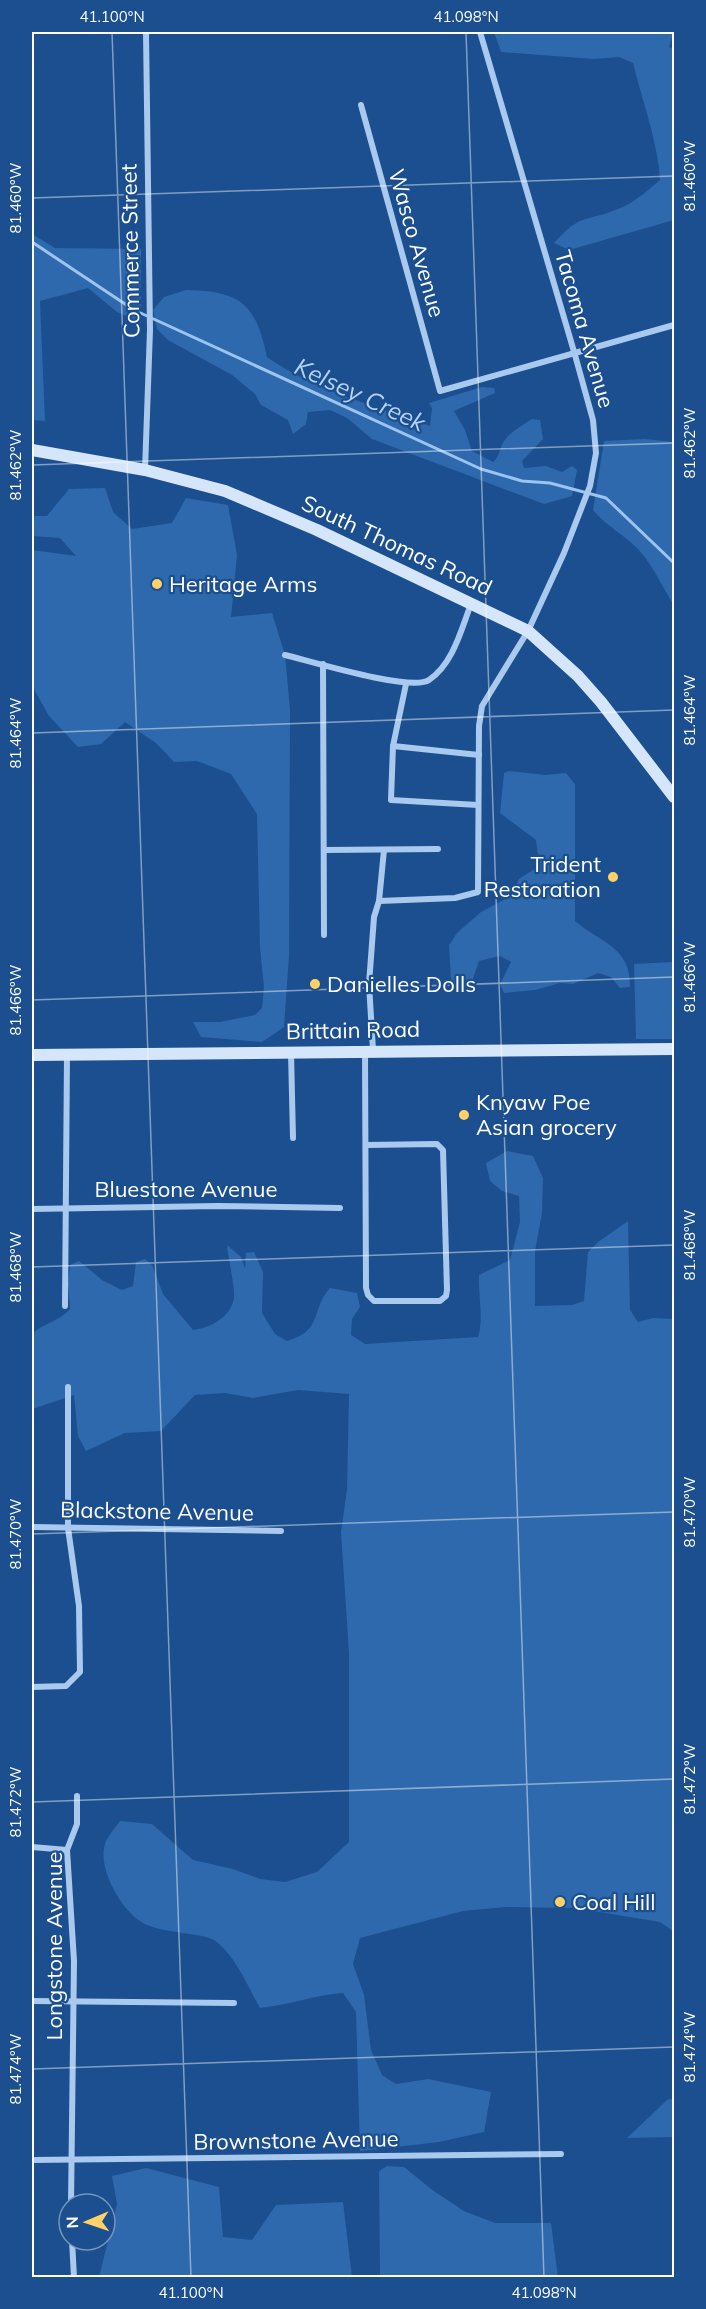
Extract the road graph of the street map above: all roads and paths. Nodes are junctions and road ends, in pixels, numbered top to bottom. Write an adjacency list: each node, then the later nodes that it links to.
1 (146, 32): 7 (street, Commerce Street)
2 (480, 32): 5 (street, Tacoma Avenue)
3 (361, 105): 5 (street, Wasco Avenue)
4 (675, 325): 5 (street)
5 (575, 355): 9 (street, Tacoma Avenue)
6 (32, 450): 7 (street, South Thomas Road)
7 (145, 470): 8 (street, South Thomas Road)
8 (471, 604): 9 (street, South Thomas Road); 12 (street)
9 (528, 631): 14 (street, Tacoma Avenue); 15 (street, South Thomas Road)
10 (285, 654): 11 (street)
11 (323, 664): 12 (street); 18 (street)
12 (406, 684): 13 (street)
13 (393, 746): 14 (street); 16 (street)
14 (479, 755): 16 (street, Tacoma Avenue)
15 (675, 797)
16 (478, 804): 20 (street, Tacoma Avenue)
17 (438, 849): 19 (street)
18 (326, 850): 19 (street); 21 (street)
19 (384, 850): 20 (street)
20 (379, 901): 23 (street)
21 (324, 935)
22 (675, 1049): 23 (street, Brittain Road)
23 (369, 1051): 24 (street, Brittain Road); 28 (street)
24 (291, 1052): 25 (street, Brittain Road); 27 (street)
25 (67, 1054): 26 (street, Brittain Road); 29 (street)
26 (32, 1055)
27 (293, 1138)
28 (366, 1145): 28 (street)
29 (67, 1208): 30 (street, Bluestone Avenue); 31 (street, Bluestone Avenue); 32 (street)
30 (340, 1208)
31 (32, 1209)
32 (65, 1306)
33 (68, 1387): 35 (street)
34 (32, 1527): 35 (street, Blackstone Avenue)
35 (68, 1528): 36 (street, Blackstone Avenue); 37 (street)
36 (281, 1531)
37 (32, 1687)
38 (76, 1796): 40 (street, Longstone Avenue)
39 (32, 1847): 40 (street)
40 (68, 1850): 41 (street, Longstone Avenue)
41 (72, 2000): 42 (street); 43 (street); 46 (street, Longstone Avenue)
42 (32, 2001)
43 (234, 2003)
44 (561, 2154): 46 (street, Brownstone Avenue)
45 (32, 2160): 46 (street, Brownstone Avenue)
46 (71, 2161): 47 (street, Longstone Avenue)
47 (71, 2192)
48 (73, 2252): 49 (street)
49 (74, 2277)

